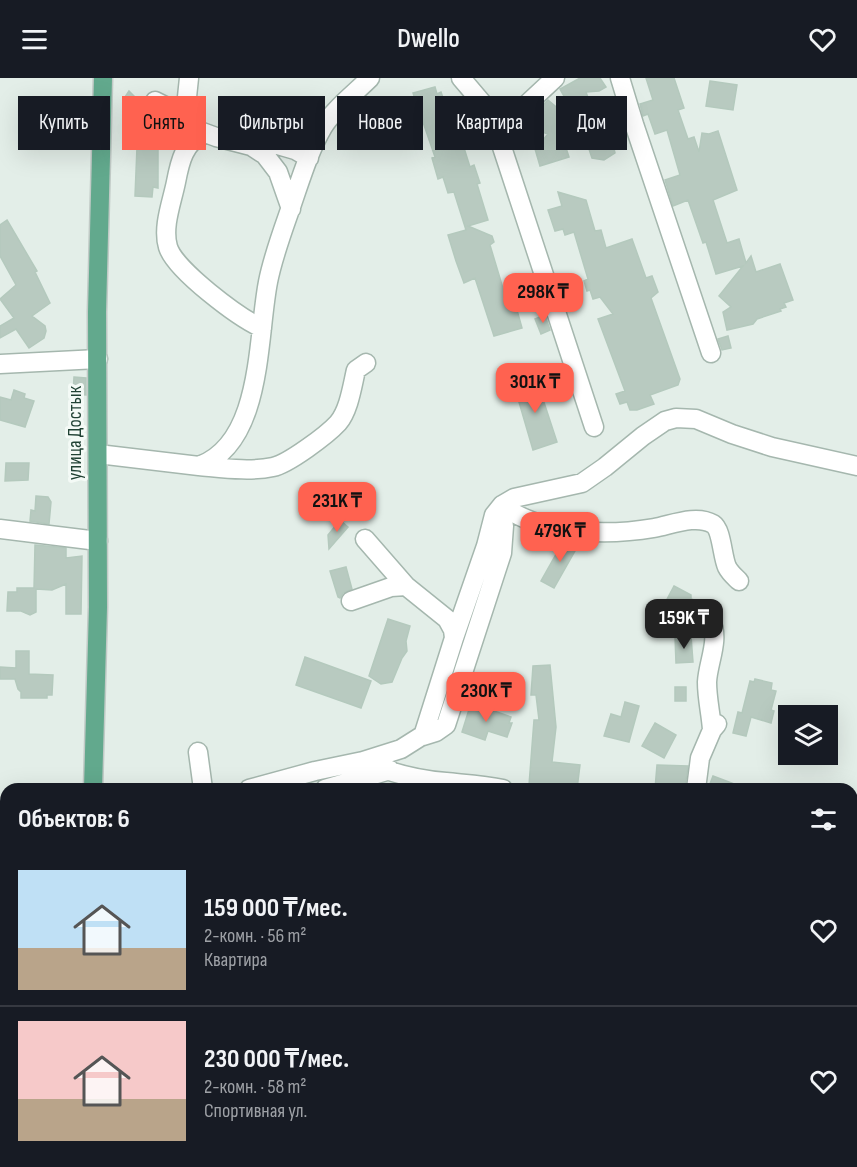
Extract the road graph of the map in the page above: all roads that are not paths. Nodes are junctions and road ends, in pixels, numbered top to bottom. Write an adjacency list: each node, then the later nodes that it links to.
1 (103, 78): 18 (main road, улица Достык)
2 (189, 78): 7 (street)
3 (370, 78): 14 (street)
4 (461, 78): 8 (street)
5 (555, 78): 9 (street)
6 (620, 78): 17 (street)
7 (187, 96)
8 (476, 96)
9 (535, 96)
10 (206, 122): 14 (street)
11 (206, 134): 15 (street)
12 (186, 150): 16 (street)
13 (502, 150): 21 (street)
14 (309, 158): 15 (street)
15 (291, 209): 16 (street)
16 (262, 328): 23 (street)
17 (711, 353)
18 (98, 359): 20 (street); 22 (main road, улица Достык)
19 (366, 363): 23 (street)
20 (0, 364)
21 (594, 427)
22 (98, 454): 23 (street); 28 (main road, улица Достык)
23 (199, 466)
24 (857, 466): 25 (street)
25 (498, 510): 29 (street); 33 (street); 34 (street)
26 (0, 529): 28 (street)
27 (365, 539): 30 (street)
28 (98, 541): 38 (main road, улица Достык)
29 (739, 581)
30 (406, 586): 31 (street); 33 (street)
31 (351, 601)
32 (711, 621): 43 (street)
33 (454, 638): 34 (street)
34 (422, 737): 36 (street)
35 (198, 752): 39 (street)
36 (363, 761): 37 (street); 40 (street)
37 (390, 770): 41 (street); 42 (street)
38 (93, 783)
39 (201, 783)
40 (271, 783)
41 (346, 783)
42 (436, 783)
43 (697, 783)

